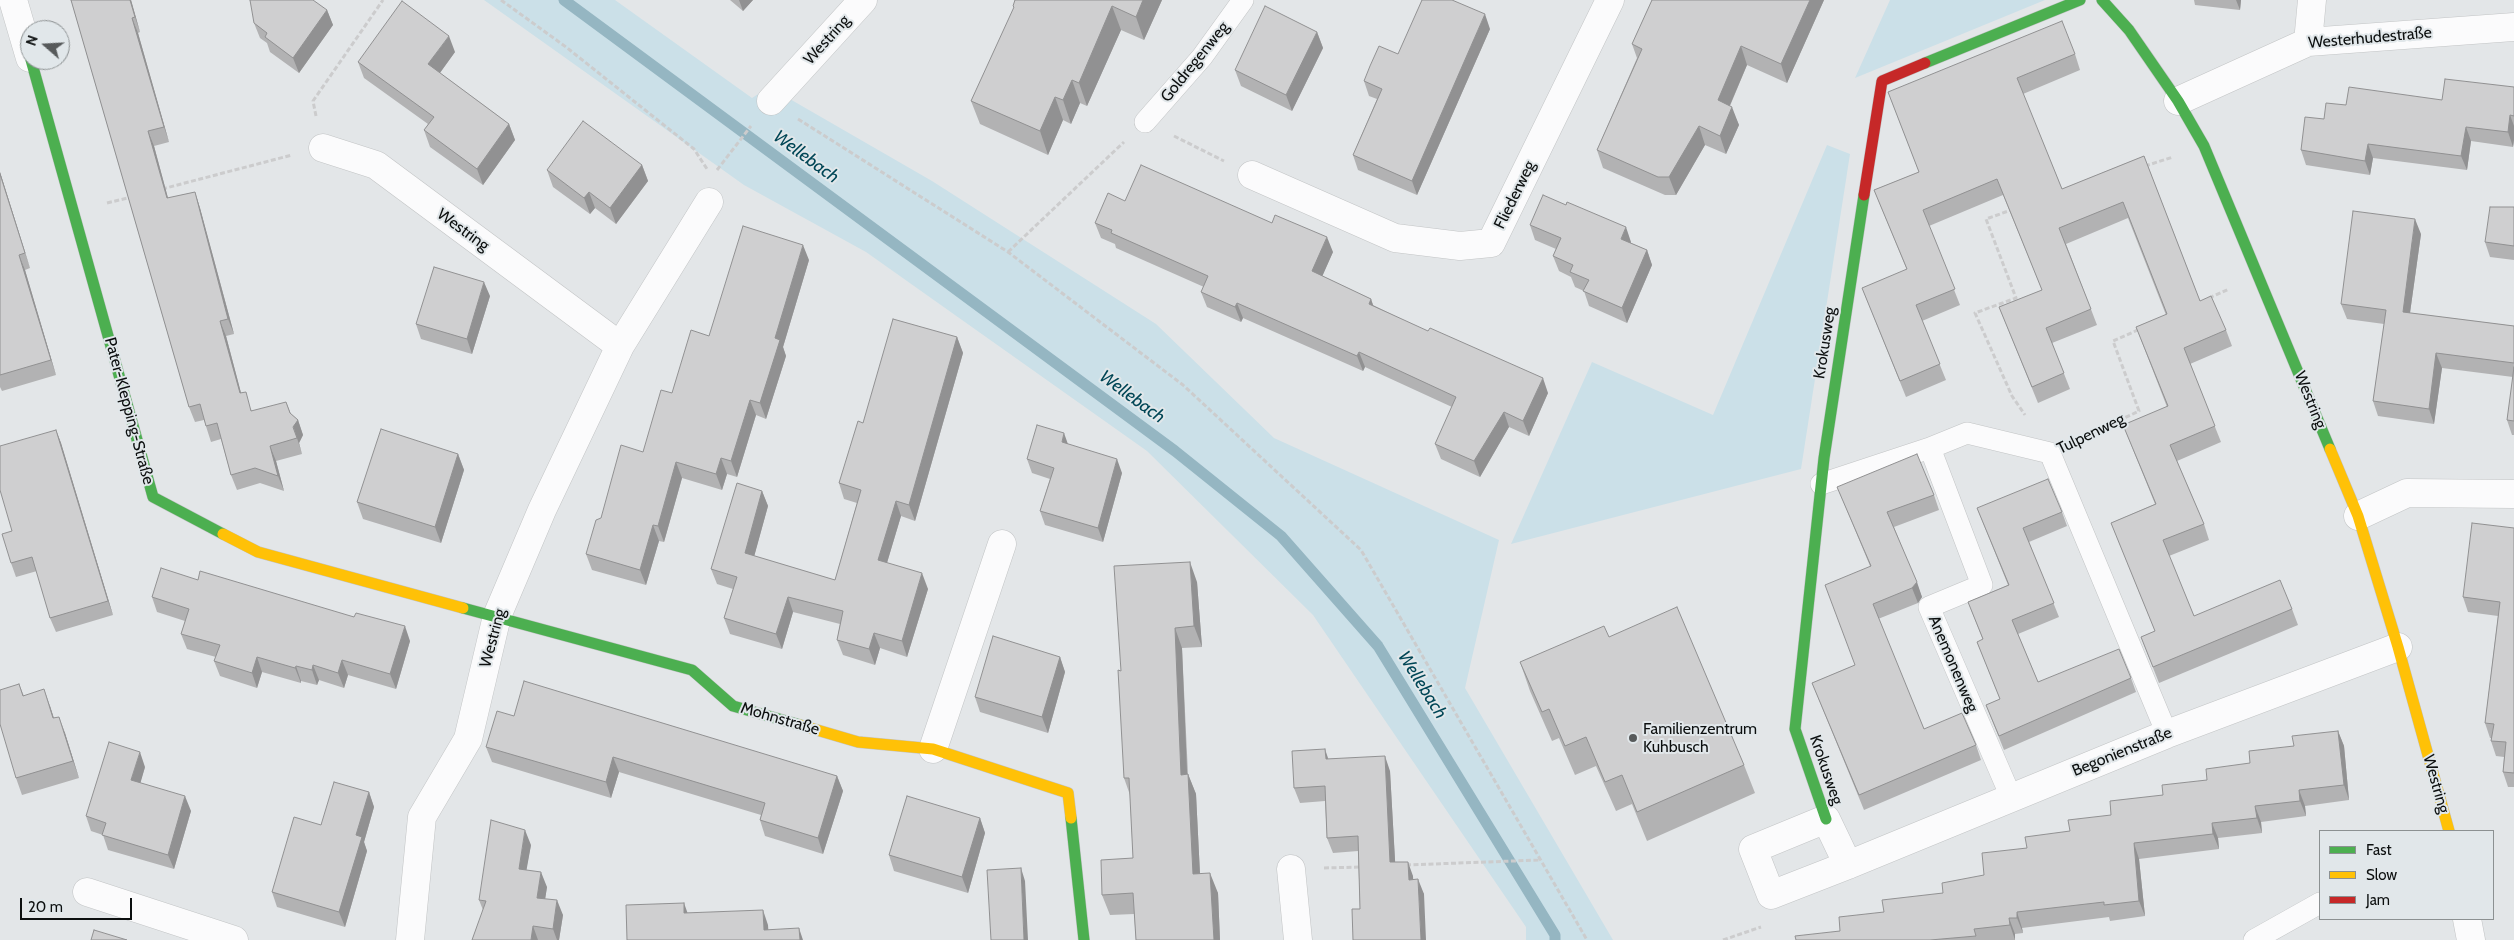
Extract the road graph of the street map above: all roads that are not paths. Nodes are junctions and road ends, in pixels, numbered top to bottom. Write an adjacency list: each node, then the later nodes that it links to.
1 (13, 0): 8 (street, Pater-Klepping-Straße)
2 (863, 0): 13 (street, Westring)
3 (1243, 0): 14 (lane, Goldregenweg)
4 (1610, 0): 16 (street, Fliederweg)
5 (2080, 0): 20 (street, Krokusweg)
6 (2102, 0): 12 (street, Westring)
7 (2312, 0): 10 (street)
8 (20, 24)
9 (2514, 27): 10 (street, Westerhudestraße)
10 (2308, 42): 12 (street, Westerhudestraße)
11 (33, 70): 24 (street, Pater-Klepping-Straße)
12 (2178, 101): 22 (street, Westring)
13 (771, 102)
14 (1145, 122)
15 (322, 148): 18 (street, Westring)
16 (1252, 175)
17 (709, 202): 18 (street, Westring)
18 (620, 346): 24 (street, Westring)
19 (1930, 448): 20 (lane); 26 (lane, Tulpenweg); 28 (lane, Anemonenweg)
20 (1821, 484): 29 (street, Krokusweg)
21 (2514, 494): 22 (street)
22 (2358, 516): 25 (street, Westring)
23 (1002, 544): 27 (street)
24 (497, 616): 27 (street, Mohnstraße); 37 (street, Westring)
25 (2398, 647): 26 (street, Begonienstraße); 30 (street, Westring)
26 (2167, 734): 28 (street, Begonienstraße)
27 (933, 749): 38 (street, Mohnstraße)
28 (2011, 796): 31 (street, Begonienstraße)
29 (1826, 819): 31 (street); 31 (street, Begonienstraße)
30 (2449, 830)
31 (1848, 864)
32 (1291, 869): 39 (street)
33 (87, 892): 36 (street)
34 (2319, 904): 40 (lane)
35 (2467, 920): 41 (street)
36 (234, 940)
37 (410, 940)
38 (1084, 940)
39 (1298, 940)
40 (2254, 940)
41 (2471, 940)

